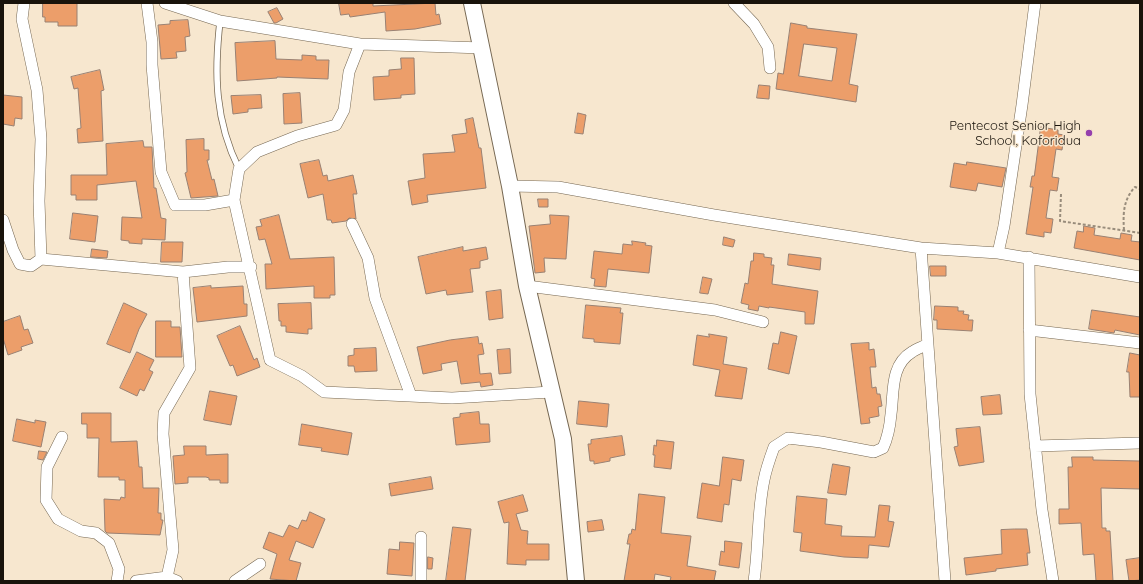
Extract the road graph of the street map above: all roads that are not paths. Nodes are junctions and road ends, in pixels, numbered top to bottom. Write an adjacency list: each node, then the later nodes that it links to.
1 (24, 3): 19 (street)
2 (147, 3): 13 (street)
3 (165, 3): 7 (street)
4 (472, 3): 9 (street)
5 (734, 3): 10 (street)
6 (1035, 3): 17 (street)
7 (220, 22): 8 (street); 11 (lane)
8 (360, 44): 9 (street); 11 (street)
9 (482, 48): 12 (street)
10 (770, 68)
11 (239, 169): 13 (street)
12 (510, 186): 16 (street); 23 (street)
13 (234, 200): 20 (street)
14 (3, 220): 19 (street)
15 (352, 224): 29 (street)
16 (921, 248): 17 (street); 27 (street)
17 (998, 253): 18 (street)
18 (1029, 257): 22 (street); 25 (street)
19 (41, 259): 21 (street)
20 (250, 267): 21 (street); 29 (street)
21 (183, 272): 35 (street)
22 (1140, 276)
23 (527, 286): 24 (street); 28 (street)
24 (763, 322)
25 (1029, 330): 26 (street); 32 (street)
26 (1140, 343)
27 (926, 345): 41 (street); 42 (street)
28 (551, 392): 29 (street); 40 (street)
29 (411, 396)
30 (62, 437): 36 (street)
31 (1140, 443): 32 (street)
32 (1035, 446): 43 (street)
33 (421, 537): 39 (street)
34 (260, 564): 38 (street)
35 (172, 579): 37 (street)
36 (117, 581)
37 (136, 581)
38 (235, 581)
39 (421, 581)
40 (576, 581)
41 (754, 581)
42 (944, 581)
43 (1053, 581)

